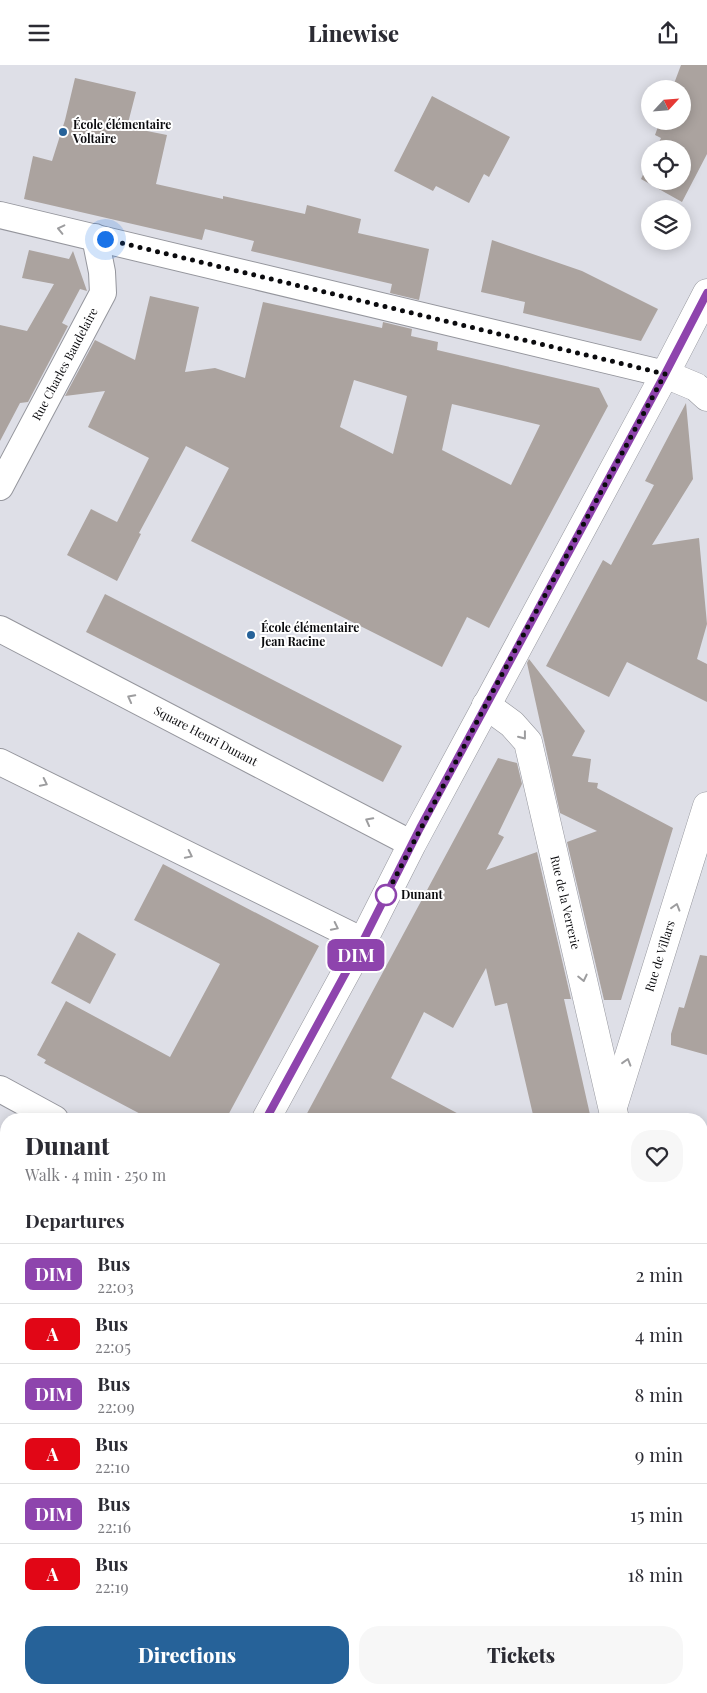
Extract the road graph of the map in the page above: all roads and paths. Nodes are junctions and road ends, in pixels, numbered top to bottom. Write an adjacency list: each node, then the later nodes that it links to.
1 (0, 215): 2 (street, one-way to 1)
2 (95, 237): 4 (street); 6 (street, Rue Charles Baudelaire)
3 (707, 293): 4 (main road)
4 (665, 374): 5 (main road); 8 (main road)
5 (707, 397)
6 (0, 487)
7 (0, 629): 11 (street, Square Henri Dunant, one-way to 7)
8 (486, 705): 11 (main road); 16 (main road, Rue de la Verrerie, one-way to 16)
9 (0, 762): 12 (street, one-way to 12)
10 (707, 806): 17 (main road, Rue de Villars, one-way to 10)
11 (412, 844): 12 (main road)
12 (363, 941): 15 (main road)
13 (0, 1089): 14 (street)
14 (44, 1113)
15 (269, 1113)
16 (614, 1113)
17 (614, 1113)

